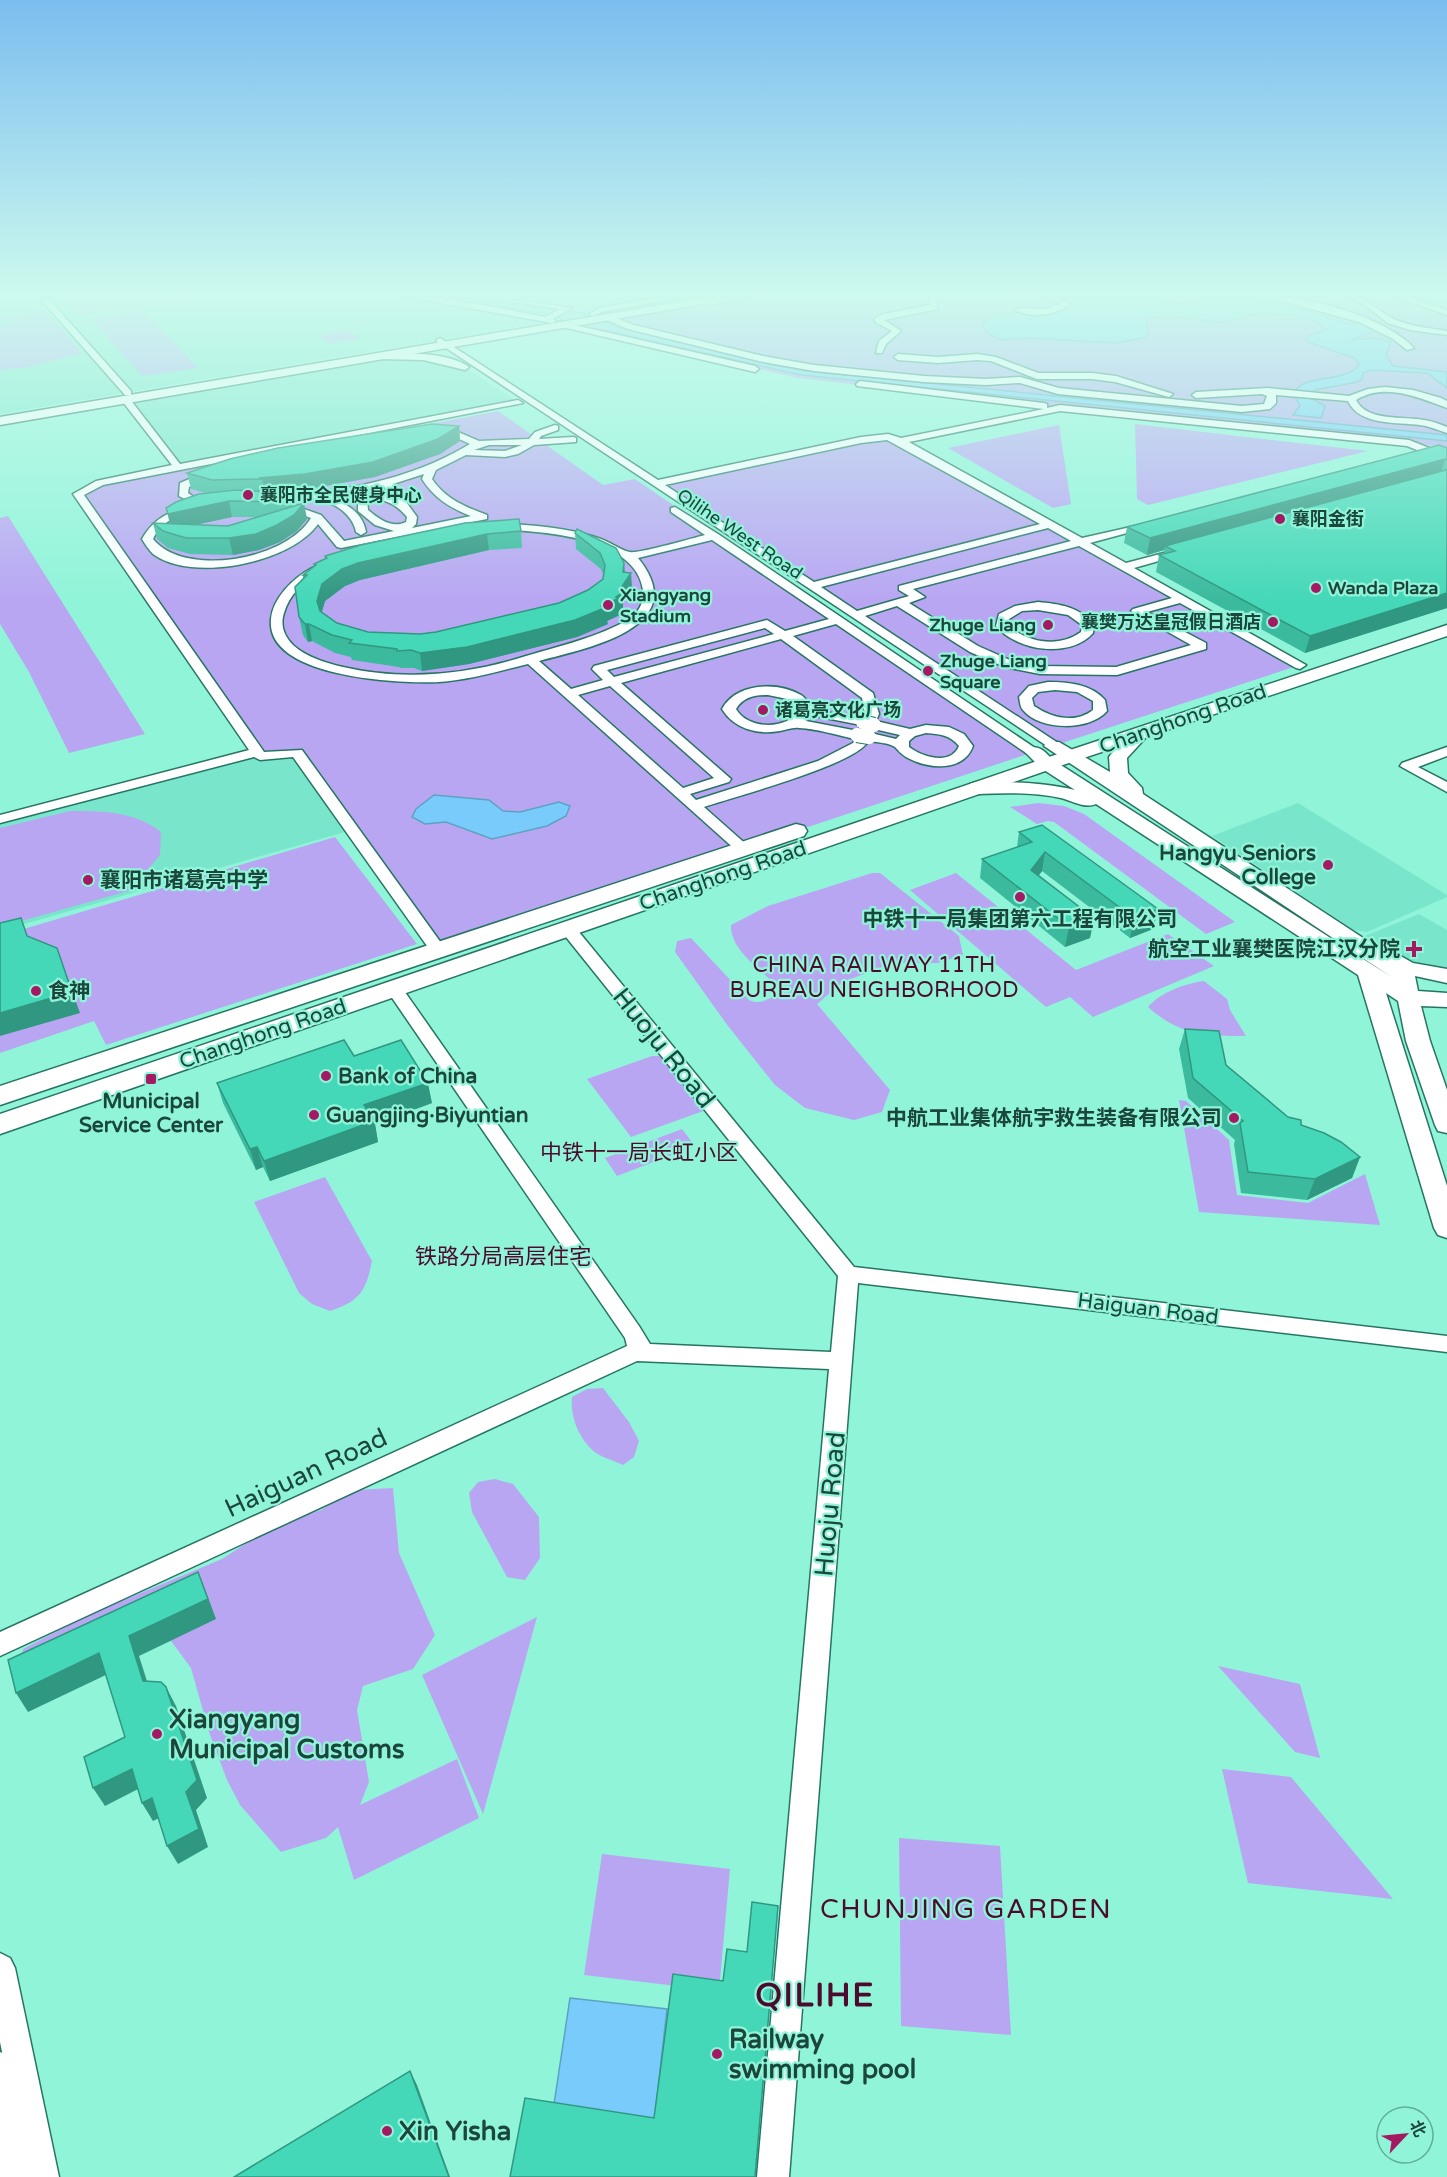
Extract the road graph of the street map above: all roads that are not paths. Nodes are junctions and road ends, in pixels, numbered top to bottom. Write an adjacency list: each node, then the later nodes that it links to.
1 (116, 398): 17 (main road)
2 (119, 398): 19 (main road)
3 (128, 398): 38 (street)
4 (510, 398): 14 (street, Qilihe West Road)
5 (528, 398): 42 (street, Qilihe West Road)
6 (976, 398): 13 (street)
7 (1018, 398): 13 (street)
8 (1125, 398): 9 (street)
9 (1272, 398)
10 (1335, 398): 12 (street)
11 (1430, 398): 15 (street)
12 (1352, 399): 21 (street)
13 (1015, 402): 16 (street)
14 (518, 403): 22 (street, Qilihe West Road); 38 (street)
15 (1447, 405)
16 (1060, 408): 26 (street); 27 (street)
17 (0, 414)
18 (1444, 418): 20 (street)
19 (0, 421)
20 (1421, 422): 21 (street); 23 (street)
21 (1397, 423): 27 (street)
22 (555, 428): 25 (street, Qilihe West Road); 30 (street)
23 (1447, 430)
24 (431, 434): 29 (street)
25 (573, 440): 30 (street); 52 (street, Qilihe West Road)
26 (900, 441): 42 (street); 49 (street)
27 (1398, 441): 28 (street)
28 (1409, 443): 32 (street); 33 (street)
29 (477, 444): 30 (street); 34 (street)
30 (532, 444): 34 (street)
31 (351, 446): 36 (street)
32 (1447, 447)
33 (1427, 451): 35 (street); 37 (street)
34 (465, 452): 39 (street)
35 (1404, 457)
36 (282, 459)
37 (1447, 459)
38 (178, 467): 83 (street)
39 (431, 469): 41 (street); 46 (street)
40 (224, 470): 47 (street)
41 (402, 478): 43 (street); 46 (street)
42 (658, 483): 59 (street, Qilihe West Road)
43 (381, 488): 45 (street); 46 (street); 46 (street); 46 (street)
44 (317, 495): 45 (street); 45 (street); 47 (street)
45 (357, 502): 50 (street); 51 (street); 51 (street)
46 (417, 515): 50 (street)
47 (317, 517): 54 (street)
48 (1161, 521): 53 (street)
49 (1049, 525): 53 (street); 59 (street)
50 (389, 532): 51 (street)
51 (369, 536): 54 (street)
52 (714, 536): 56 (street); 64 (street, Qilihe West Road)
53 (1081, 543): 58 (street); 61 (street)
54 (341, 545): 57 (street)
55 (1192, 548): 58 (street)
56 (627, 557): 57 (street); 69 (street)
57 (351, 558): 69 (street)
58 (1124, 567): 60 (street)
59 (813, 586): 62 (street, Qilihe West Road)
60 (1181, 598): 70 (street); 72 (street)
61 (899, 602): 62 (street); 71 (street)
62 (856, 615): 84 (street, Qilihe West Road)
63 (1447, 617): 70 (highway, Changhong Road)
64 (838, 620): 66 (street); 84 (street, Qilihe West Road)
65 (1447, 630): 80 (highway, Changhong Road)
66 (784, 635): 73 (street); 73 (street); 88 (street)
67 (1027, 641): 68 (street); 68 (street); 71 (street)
68 (1065, 643): 72 (street)
69 (530, 659): 76 (street)
70 (1300, 665): 84 (highway, Changhong Road)
71 (1034, 669): 72 (street); 74 (street)
72 (1073, 672): 75 (street)
73 (612, 682): 76 (street); 87 (street)
74 (1040, 687): 75 (street); 75 (street)
75 (1077, 688)
76 (569, 693): 87 (street)
77 (807, 710): 78 (street); 78 (street); 79 (street)
78 (795, 723): 79 (street)
79 (866, 730): 81 (street)
80 (1141, 733): 84 (highway, Changhong Road); 89 (main road)
81 (905, 738)
82 (1447, 751): 86 (street)
83 (258, 752): 91 (street); 96 (street)
84 (1052, 755): 85 (highway, Changhong Road); 89 (main road); 90 (main road); 92 (highway, Changhong Road)
85 (976, 788): 90 (main road); 93 (highway, Changhong Road)
86 (1447, 788)
87 (680, 793): 88 (street)
88 (694, 805): 92 (street)
89 (1150, 806): 94 (main road)
90 (1125, 815): 95 (main road)
91 (0, 819)
92 (743, 849): 96 (highway, Changhong Road)
93 (568, 929): 100 (highway, Changhong Road); 110 (street, Huoju Road)
94 (1342, 933): 98 (main road); 99 (main road)
95 (1320, 941): 97 (main road); 103 (main road)
96 (438, 950): 106 (highway, Changhong Road)
97 (1368, 972): 98 (main road); 101 (main road); 103 (main road)
98 (1403, 974): 99 (main road); 101 (main road)
99 (1447, 976)
100 (394, 989): 107 (highway, Changhong Road); 112 (street)
101 (1409, 998): 102 (main road); 105 (main road)
102 (1447, 1000)
103 (1378, 1005): 109 (main road)
104 (1447, 1008): 105 (main road)
105 (1418, 1041): 108 (main road)
106 (3, 1095)
107 (5, 1123)
108 (1447, 1125)
109 (1447, 1228)
110 (848, 1274): 111 (street, Haiguan Road); 113 (street, Huoju Road)
111 (1447, 1344)
112 (635, 1352): 113 (street, Haiguan Road); 114 (street, Haiguan Road)
113 (842, 1361): 119 (street, Huoju Road)
114 (0, 1644)
115 (0, 1968): 118 (street)
116 (0, 2073): 117 (main road)
117 (20, 2177)
118 (42, 2177)
119 (773, 2177)

